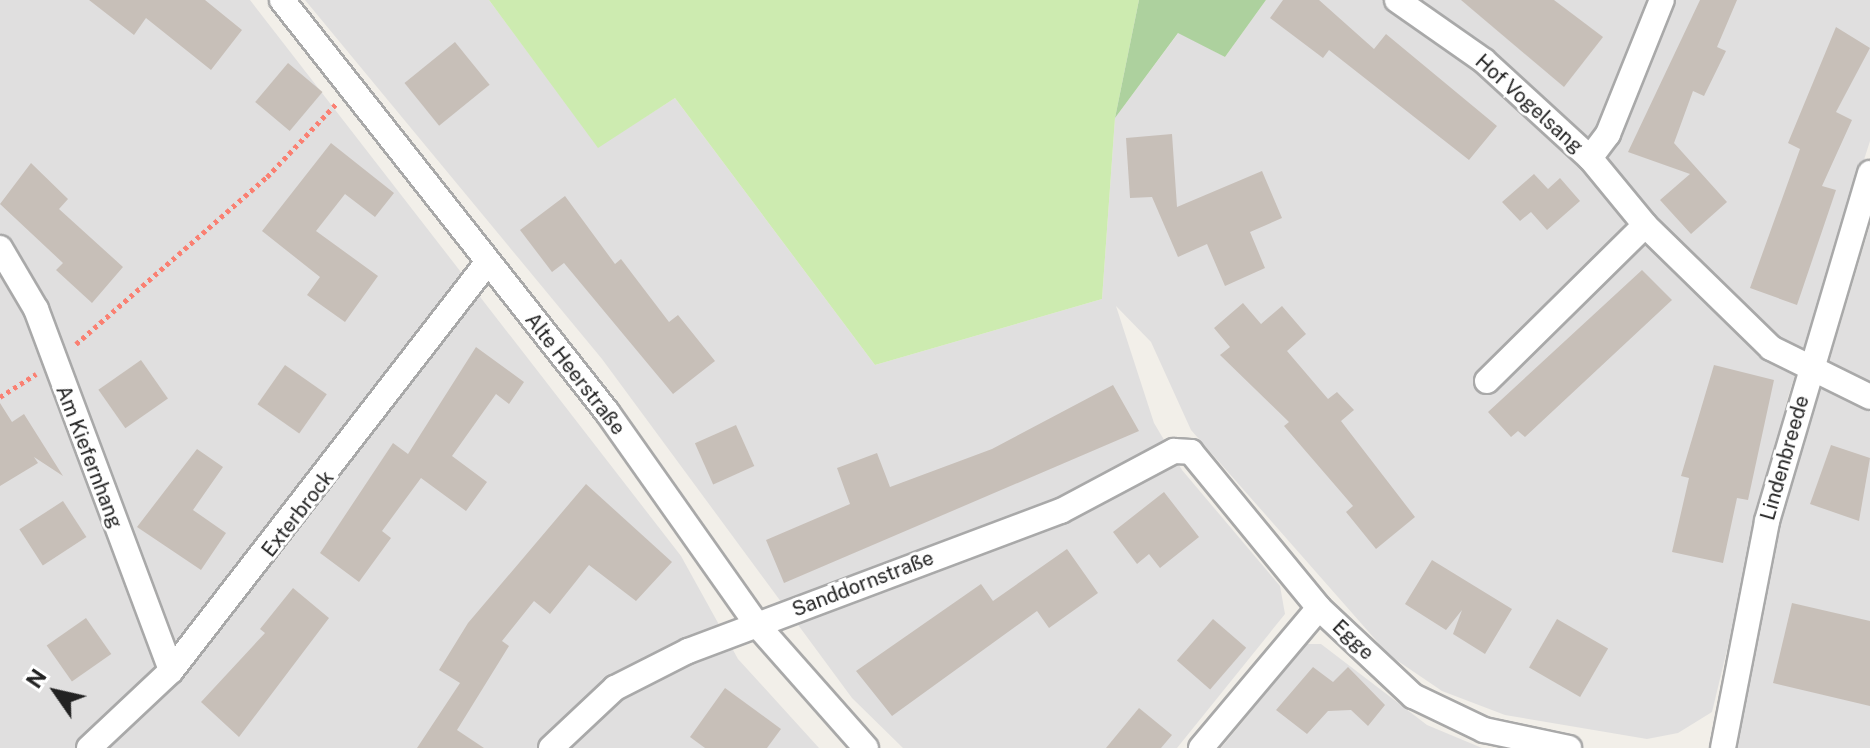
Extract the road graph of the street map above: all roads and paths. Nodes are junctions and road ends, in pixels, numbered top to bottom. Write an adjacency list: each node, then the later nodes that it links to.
1 (282, 0): 4 (street, Alte Heerstraße)
2 (1397, 0): 5 (street, Hof Vogelsang)
3 (1662, 0): 5 (street)
4 (353, 86): 9 (street, Alte Heerstraße); 10 (path)
5 (1590, 158): 7 (street, Hof Vogelsang)
6 (1870, 173): 11 (street, Lindenbreede)
7 (1645, 225): 11 (street, Hof Vogelsang); 12 (street)
8 (0, 248): 10 (street, Am Kiefernhang)
9 (487, 263): 17 (street, Alte Heerstraße); 18 (street, Exterbrock)
10 (53, 364): 13 (path); 18 (street, Am Kiefernhang)
11 (1811, 368): 14 (street, Hof Vogelsang); 24 (street, Lindenbreede)
12 (1487, 381)
13 (0, 397)
14 (1870, 397)
15 (1191, 452): 16 (street, Egge); 17 (street, Sanddornstraße)
16 (1319, 608): 22 (street); 23 (street, Egge)
17 (758, 626): 20 (street, Sanddornstraße); 21 (street, Alte Heerstraße)
18 (171, 671): 19 (street, Exterbrock)
19 (89, 748)
20 (551, 748)
21 (866, 748)
22 (1201, 748)
23 (1569, 748)
24 (1723, 748)

